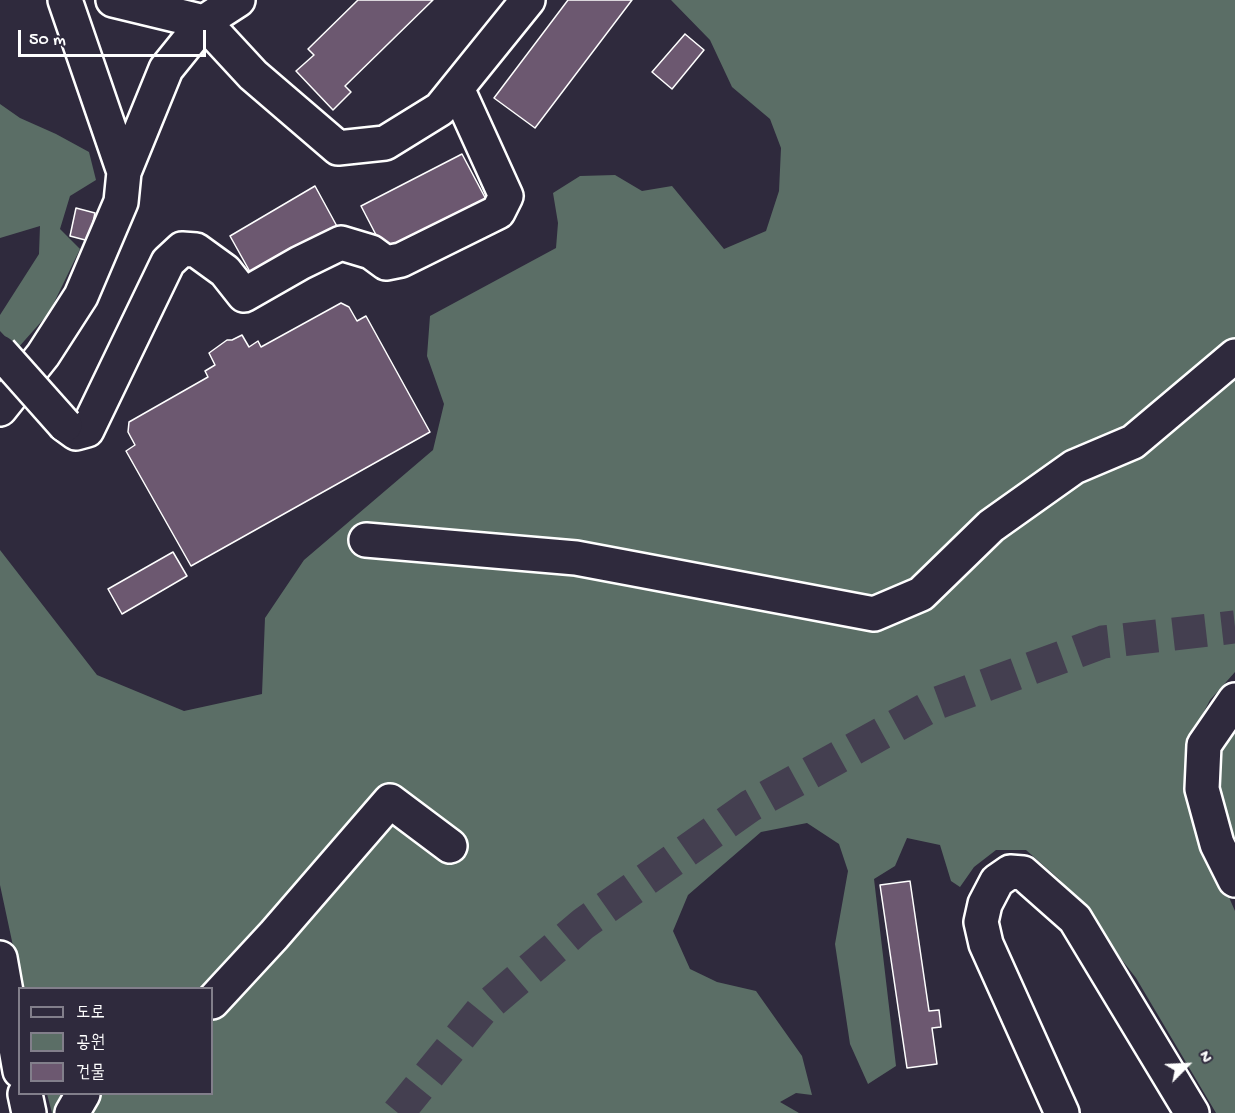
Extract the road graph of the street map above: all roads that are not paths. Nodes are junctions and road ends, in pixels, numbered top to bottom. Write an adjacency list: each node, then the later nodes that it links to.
1 (64, 0): 7 (street)
2 (113, 0): 5 (street)
3 (238, 0): 5 (street)
4 (528, 0): 6 (street)
5 (204, 21): 6 (street); 7 (street)
6 (457, 88): 8 (street, bridge)
7 (124, 172): 10 (street)
8 (0, 352)
9 (1235, 356): 11 (street)
10 (0, 409)
11 (366, 540)
12 (1235, 700): 14 (street)
13 (450, 846): 16 (street)
14 (1235, 880)
15 (0, 958): 17 (street)
16 (213, 1001)
17 (18, 1060)
18 (25, 1095): 20 (street)
19 (82, 1095): 21 (street)
20 (29, 1113)
21 (72, 1113)
22 (1062, 1113): 23 (street)
23 (1191, 1113)

